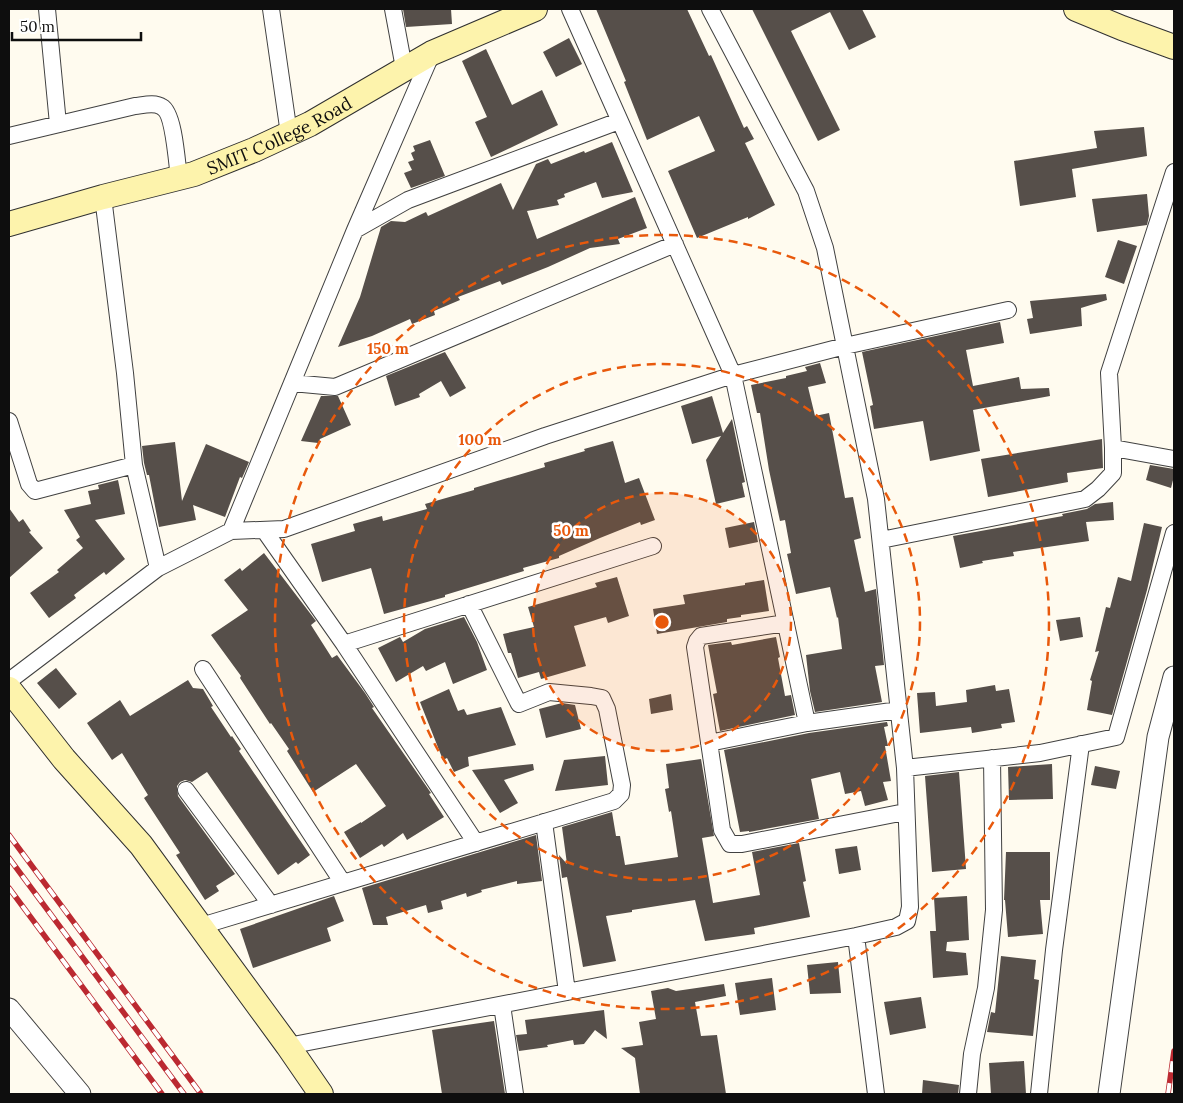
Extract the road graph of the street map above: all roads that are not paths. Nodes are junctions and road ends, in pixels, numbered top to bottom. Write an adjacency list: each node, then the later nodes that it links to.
1 (47, 9): 12 (street)
2 (271, 9): 13 (street)
3 (393, 9): 10 (street)
4 (535, 9): 9 (main road, SMIT College Road)
5 (570, 9): 11 (street)
6 (710, 9): 22 (street)
7 (1076, 9): 8 (main road)
8 (1174, 47)
9 (432, 53): 10 (main road, SMIT College Road); 19 (street)
10 (404, 68): 13 (main road, SMIT College Road)
11 (619, 121): 19 (street); 20 (street)
12 (58, 124): 14 (street); 16 (street)
13 (288, 134): 16 (main road, SMIT College Road)
14 (9, 136)
15 (1174, 172): 26 (street)
16 (179, 178): 17 (main road, SMIT College Road)
17 (103, 197): 18 (main road, SMIT College Road); 28 (street)
18 (9, 224)
19 (355, 230): 24 (street)
20 (675, 244): 23 (street); 24 (street)
21 (1008, 310): 22 (street)
22 (845, 346): 23 (street); 32 (street)
23 (733, 375): 30 (street); 36 (street)
24 (292, 383): 29 (street)
25 (9, 421): 28 (street)
26 (1114, 448): 27 (street); 32 (street)
27 (1174, 459)
28 (134, 466): 34 (street)
29 (231, 530): 30 (street); 34 (street)
30 (264, 530): 37 (street)
31 (1174, 533): 45 (street)
32 (880, 540): 42 (street)
33 (652, 546): 35 (street)
34 (158, 568): 40 (street)
35 (469, 604): 37 (street); 50 (street)
36 (786, 623): 43 (street); 44 (street)
37 (344, 644): 51 (street)
38 (203, 669): 52 (street)
39 (1174, 677): 66 (street)
40 (9, 680)
41 (9, 689): 54 (main road)
42 (899, 710): 43 (street); 47 (street)
43 (807, 724): 44 (street)
44 (709, 743): 49 (street)
45 (1081, 744): 46 (street); 65 (street)
46 (992, 758): 47 (street); 64 (street)
47 (905, 768): 49 (street)
48 (186, 790): 53 (street)
49 (905, 812): 55 (street)
50 (544, 822): 51 (street); 56 (street)
51 (476, 843): 52 (street)
52 (343, 884): 53 (street)
53 (271, 905): 54 (street)
54 (201, 926): 59 (main road)
55 (856, 936): 56 (street); 63 (street)
56 (567, 992): 57 (street)
57 (502, 1005): 59 (street); 62 (street)
58 (12, 1019): 60 (street)
59 (288, 1046): 61 (main road)
60 (80, 1094)
61 (321, 1094)
62 (515, 1094)
63 (876, 1094)
64 (968, 1094)
65 (1039, 1094)
66 (1109, 1094)

